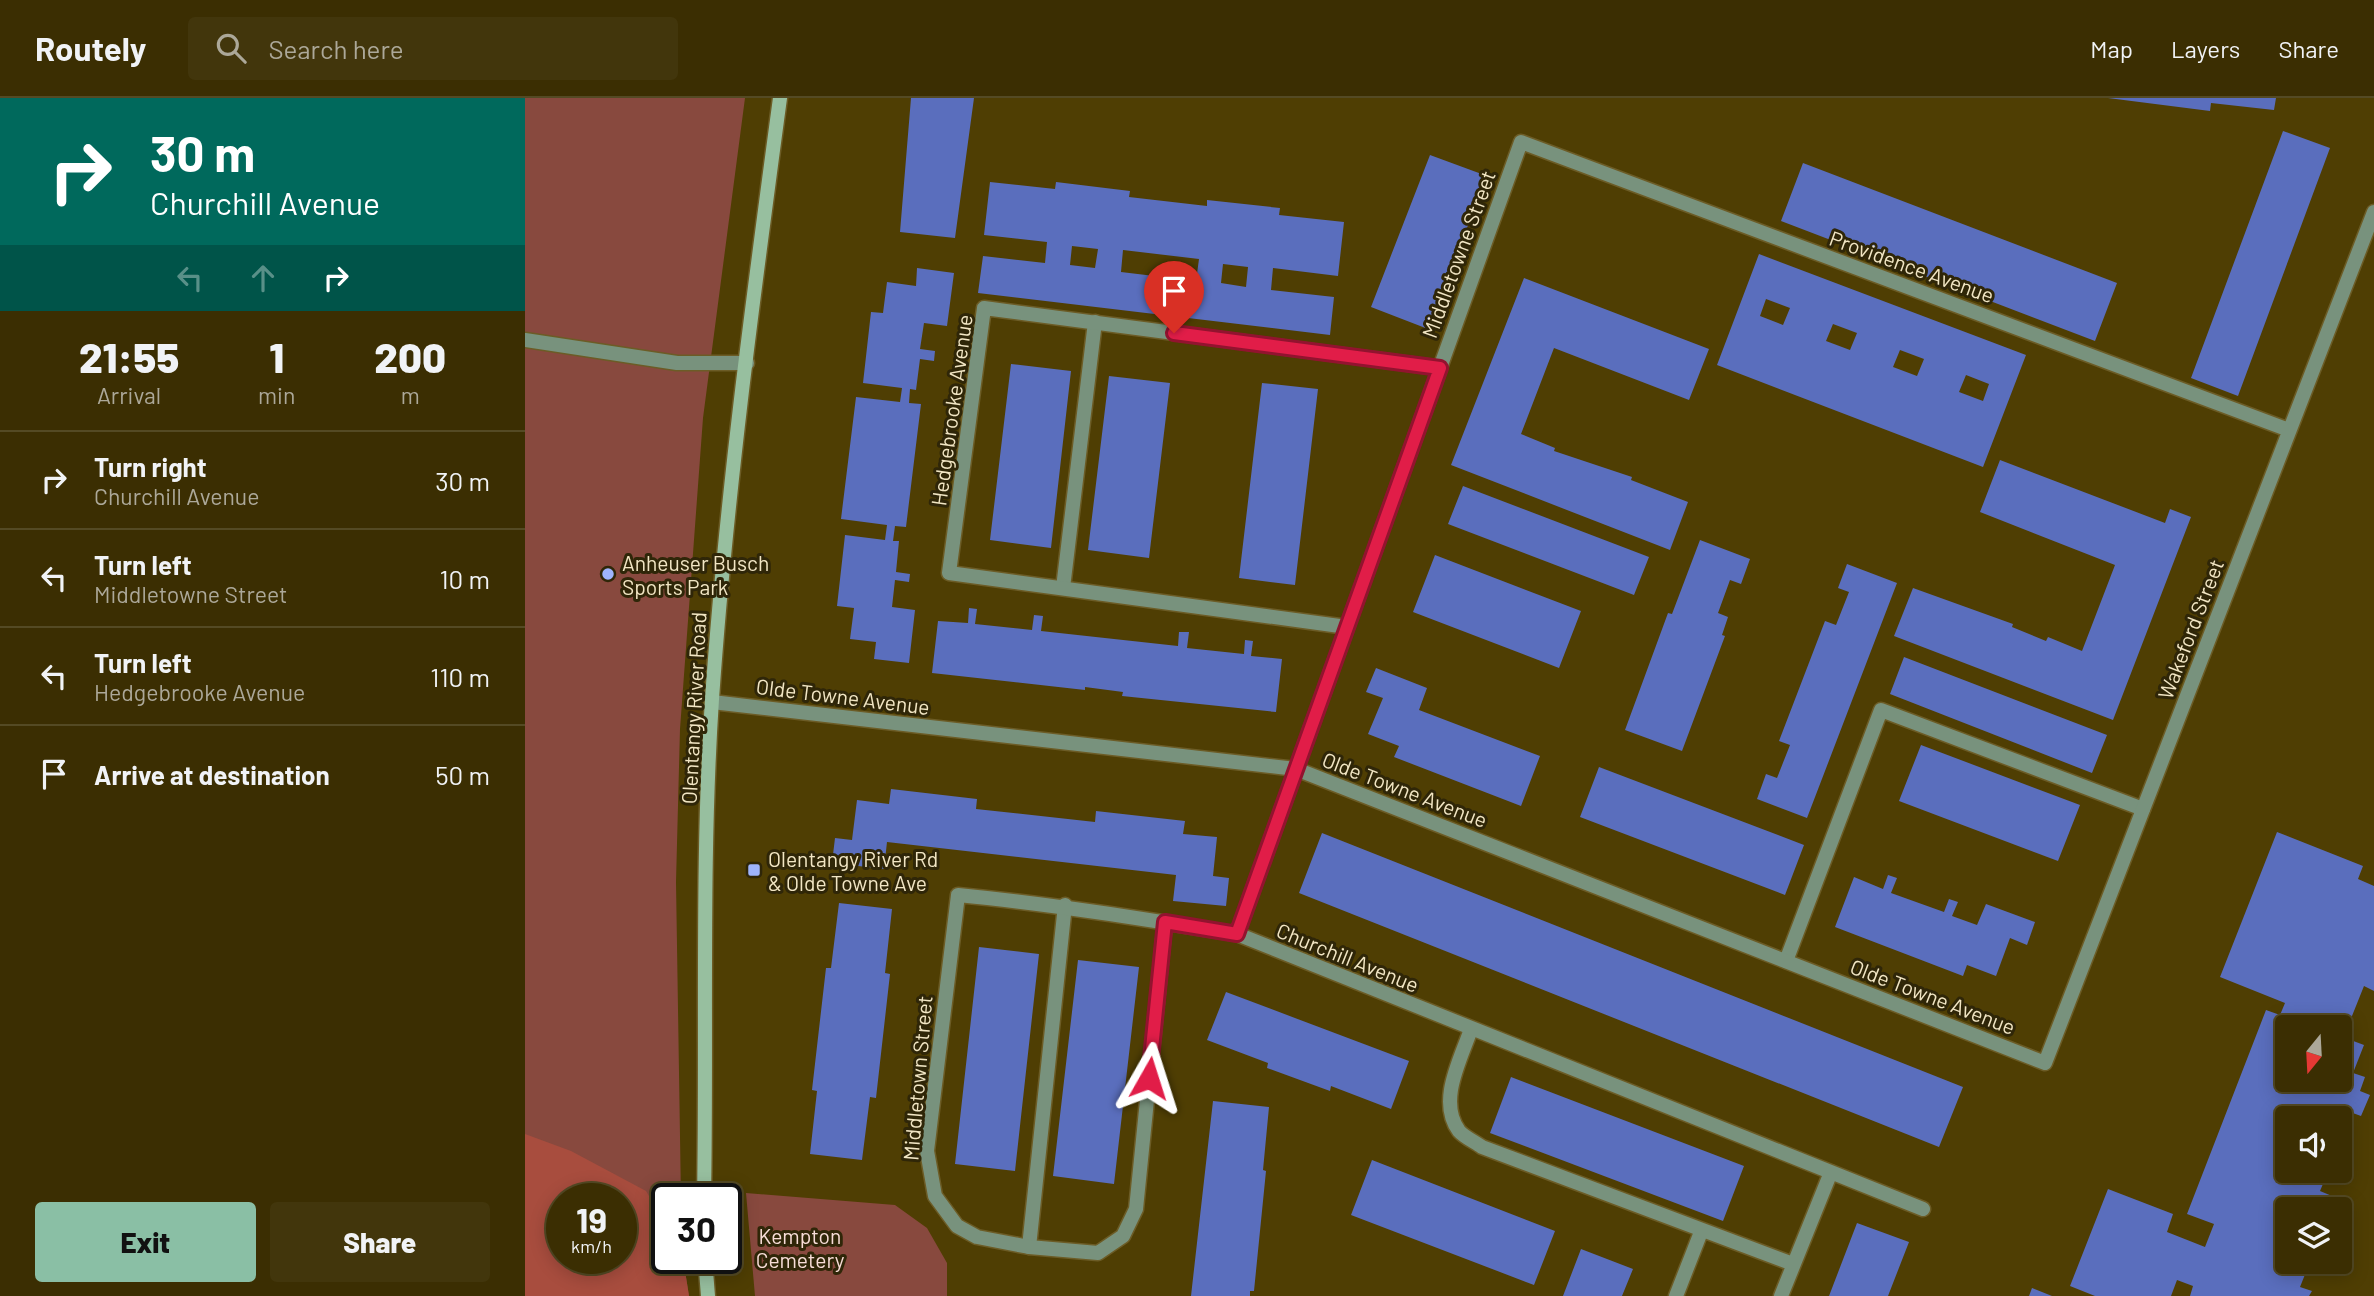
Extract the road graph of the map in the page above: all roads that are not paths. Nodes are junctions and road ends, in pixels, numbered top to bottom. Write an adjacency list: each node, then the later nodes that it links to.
1 (780, 98): 6 (main road, Olentangy River Road)
2 (1521, 142): 7 (street, Middletowne Street); 8 (street, Providence Avenue)
3 (2374, 212): 8 (street, Wakeford Street)
4 (1095, 322): 7 (street, Hedgebrooke Avenue); 9 (street); 9 (street, Hedgebrooke Avenue)
5 (525, 340): 6 (street)
6 (747, 363): 11 (main road, Olentangy River Road)
7 (1440, 368): 10 (street, Middletowne Street)
8 (2289, 430): 13 (street, Wakeford Street)
9 (1063, 588): 10 (street, Hedgebrooke Avenue)
10 (1347, 627): 12 (street, Middletowne Street)
11 (712, 702): 12 (street, Olde Towne Avenue); 22 (main road, Olentangy River Road)
12 (1296, 769): 17 (street, Middletowne Street); 18 (street, Olde Towne Avenue)
13 (2143, 809): 18 (street); 20 (street, Wakeford Street)
14 (958, 895): 15 (street, Churchill Avenue); 25 (street, Middletown Street)
15 (1065, 905): 16 (street, Churchill Avenue); 25 (street)
16 (1165, 922): 17 (street, Churchill Avenue); 25 (street, Middletown Street)
17 (1237, 934): 19 (street, Churchill Avenue)
18 (1786, 961): 20 (street, Olde Towne Avenue)
19 (1471, 1029): 21 (street, Churchill Avenue); 24 (street)
20 (2045, 1063)
21 (1831, 1172): 23 (street, Churchill Avenue); 26 (street)
22 (703, 1183)
23 (1923, 1209)
24 (1701, 1232): 26 (street); 29 (street)
25 (1029, 1247)
26 (1793, 1265): 30 (street)
27 (706, 1274): 28 (main road)
28 (708, 1296)
29 (1675, 1296)
30 (1780, 1296)

